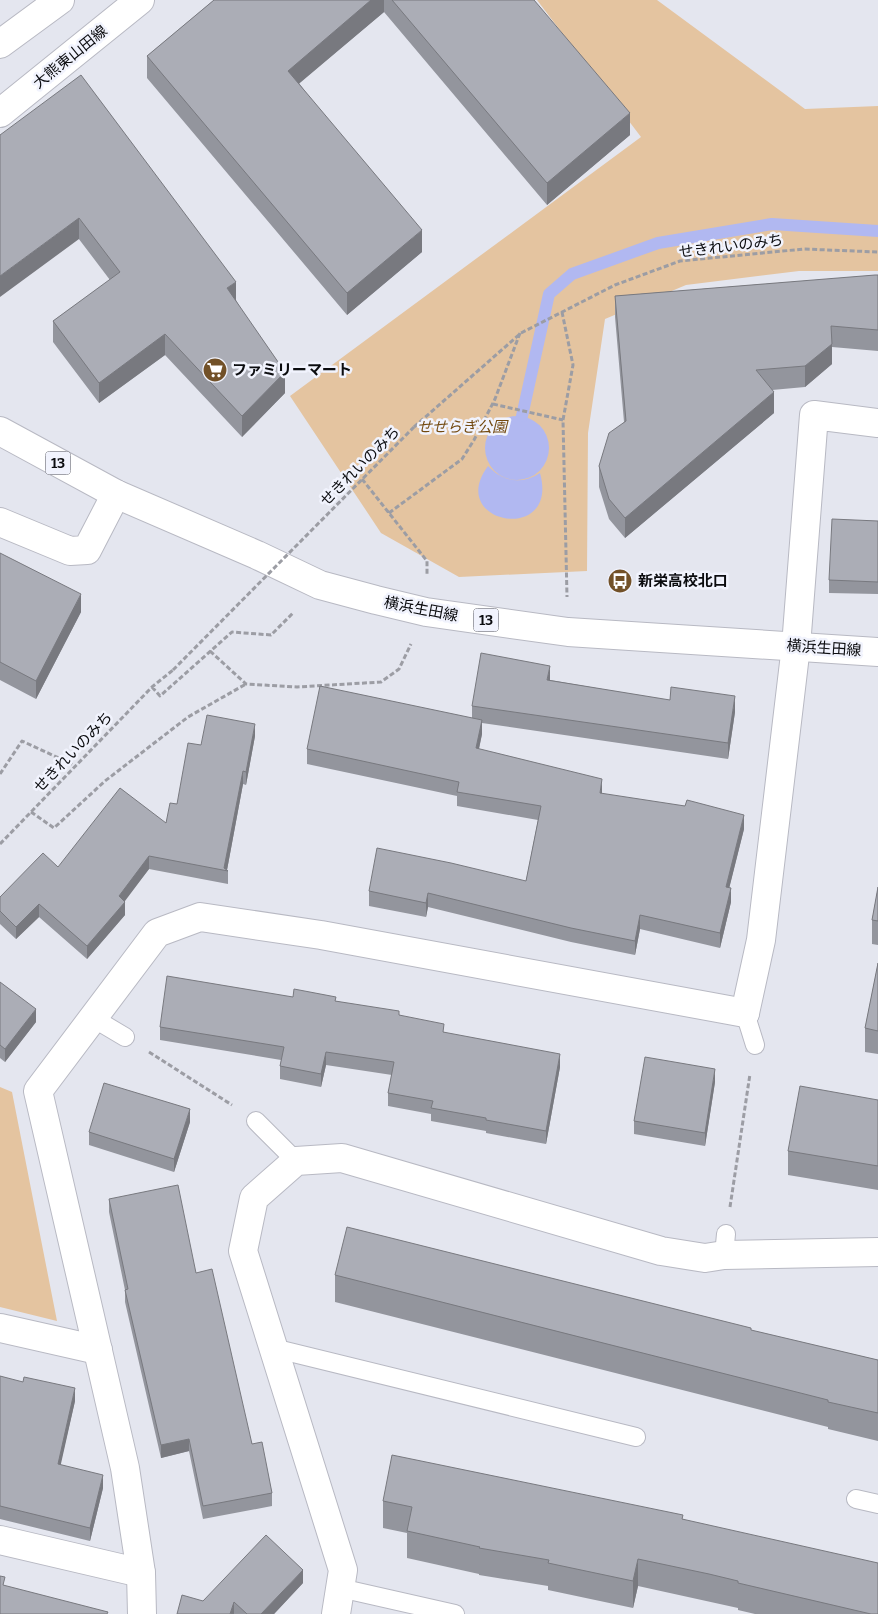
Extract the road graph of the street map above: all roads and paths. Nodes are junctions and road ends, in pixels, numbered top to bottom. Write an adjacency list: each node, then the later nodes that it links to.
1 (60, 0): 3 (street)
2 (140, 0): 4 (street, 大熊東山田線)
3 (0, 44)
4 (0, 113)
5 (878, 252): 6 (path, せきれいのみち)
6 (562, 312): 7 (path, せきれいのみち); 9 (path)
7 (521, 332): 8 (path); 12 (path, せきれいのみち, bridge)
8 (493, 404): 9 (path); 14 (path)
9 (563, 420): 19 (path)
10 (878, 423): 20 (street)
11 (0, 431): 13 (street, 横浜生田線 / 13)
12 (362, 479): 14 (path); 24 (path, せきれいのみち, bridge)
13 (116, 494): 15 (street); 17 (street, 横浜生田線 / 13)
14 (389, 513): 16 (path)
15 (0, 522)
16 (427, 561)
17 (320, 585): 18 (street, 横浜生田線 / 13); 21 (path)
18 (426, 612): 19 (street, 横浜生田線 / 13); 23 (path)
19 (568, 632): 20 (street, 横浜生田線 / 13)
20 (796, 646): 22 (street, 横浜生田線 / 13); 29 (street)
21 (210, 651): 23 (path); 24 (path)
22 (878, 652)
23 (246, 684): 27 (path)
24 (152, 687): 25 (path, せきれいのみち)
25 (76, 766): 26 (path); 27 (path, せきれいのみち)
26 (0, 774)
27 (31, 812): 28 (path, せきれいのみち)
28 (0, 844)
29 (745, 1013): 30 (street); 32 (lane)
30 (93, 1018): 31 (lane); 39 (street)
31 (125, 1037): 33 (path)
32 (755, 1045): 35 (path)
33 (256, 1121): 34 (lane)
34 (296, 1161): 35 (street); 38 (street)
35 (725, 1245): 36 (street)
36 (878, 1252)
37 (0, 1328): 39 (street)
38 (273, 1348): 40 (lane); 45 (street)
39 (98, 1350): 44 (street)
40 (636, 1437)
41 (856, 1499): 42 (lane)
42 (878, 1504)
43 (0, 1540): 44 (street)
44 (141, 1573): 46 (street)
45 (338, 1601): 47 (lane)
46 (142, 1614)
47 (455, 1614)

